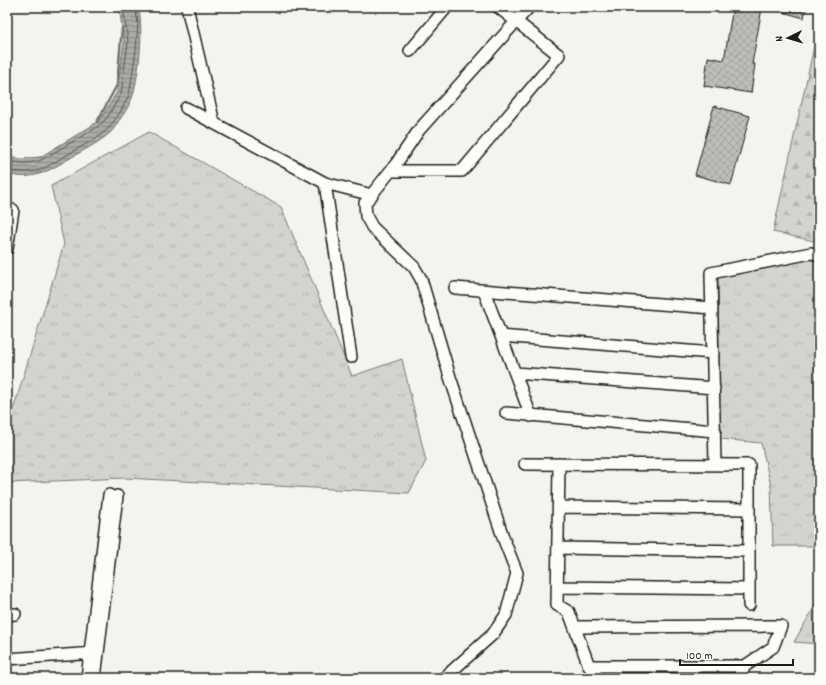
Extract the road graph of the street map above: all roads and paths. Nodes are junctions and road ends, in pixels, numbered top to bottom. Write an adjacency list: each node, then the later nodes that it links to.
1 (187, 7): 8 (street)
2 (446, 7): 6 (street)
3 (498, 7): 5 (street)
4 (529, 7): 5 (street)
5 (516, 21): 9 (street); 9 (street)
6 (410, 51)
7 (186, 108): 8 (street)
8 (214, 123): 10 (street)
9 (391, 171): 11 (street)
10 (325, 183): 11 (street); 20 (street)
11 (372, 195): 45 (street)
12 (7, 212): 13 (street)
13 (7, 249)
14 (819, 255): 17 (street)
15 (455, 288): 16 (street)
16 (484, 290): 17 (street); 18 (street)
17 (712, 308): 19 (street)
18 (501, 336): 19 (street); 21 (street)
19 (713, 353): 22 (street)
20 (351, 357)
21 (515, 373): 22 (street); 24 (street)
22 (714, 388): 25 (street)
23 (506, 414): 24 (street)
24 (531, 416): 25 (street)
25 (715, 431): 28 (street)
26 (525, 464): 27 (street)
27 (559, 464): 28 (street); 30 (street)
28 (715, 465): 31 (street)
29 (113, 495): 38 (street)
30 (559, 507): 31 (street); 32 (street)
31 (749, 509): 33 (street)
32 (558, 548): 33 (street); 34 (street)
33 (749, 551): 35 (street)
34 (557, 587): 35 (street); 37 (street)
35 (749, 589): 36 (street)
36 (749, 605)
37 (574, 626): 41 (street); 42 (street)
38 (94, 657): 39 (street); 40 (street); 43 (street); 44 (street)
39 (7, 659)
40 (7, 666)
41 (589, 666): 42 (street); 46 (street)
42 (745, 666): 47 (street)
43 (87, 678)
44 (95, 678)
45 (444, 678)
46 (598, 678)
47 (738, 678)

